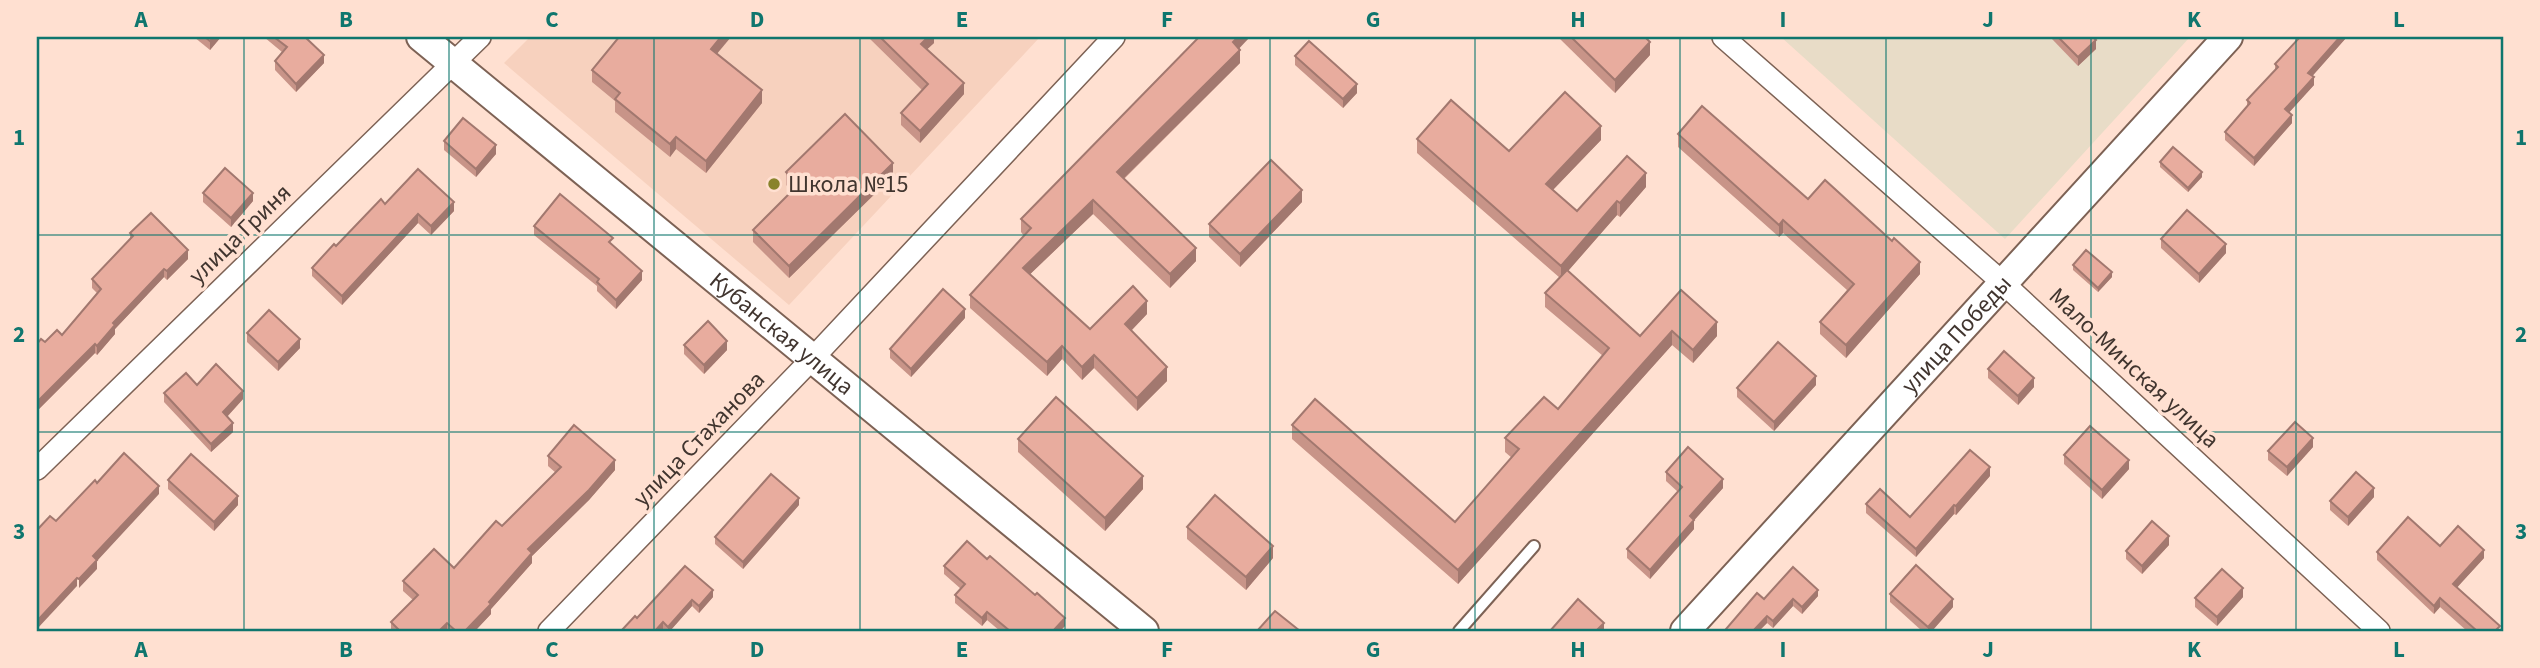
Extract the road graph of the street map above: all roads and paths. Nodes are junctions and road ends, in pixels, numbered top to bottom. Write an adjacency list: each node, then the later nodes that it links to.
1 (421, 37): 6 (street, Кубанская улица)
2 (480, 37): 6 (street, улица Гриня)
3 (1114, 37): 8 (street, улица Стаханова)
4 (1723, 37): 7 (street, Мало-Минская улица)
5 (2228, 37): 7 (street, улица Победы)
6 (453, 63): 8 (street, Кубанская улица); 9 (street, улица Гриня)
7 (2002, 282): 14 (street, улица Победы); 15 (street, Мало-Минская улица)
8 (813, 359): 11 (street, улица Стаханова); 12 (street, Кубанская улица)
9 (37, 469)
10 (1534, 546): 13 (lane)
11 (549, 631)
12 (1144, 631)
13 (1459, 631)
14 (1685, 631)
15 (2379, 631)

